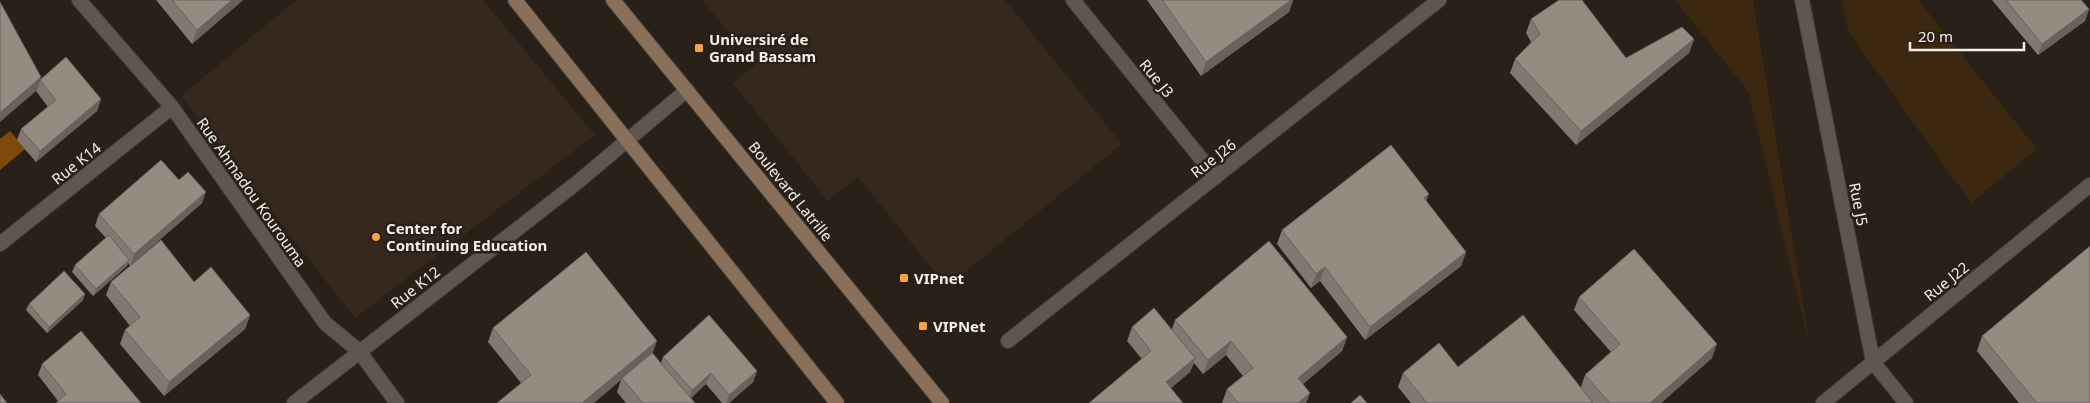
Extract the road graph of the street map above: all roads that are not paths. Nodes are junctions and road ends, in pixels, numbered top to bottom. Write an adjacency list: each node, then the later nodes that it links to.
1 (79, 0): 8 (street, Rue Ahmadou Kourouma)
2 (515, 0): 9 (main road)
3 (613, 0): 7 (main road, Boulevard Latrille)
4 (1073, 0): 10 (street, Rue J3)
5 (1439, 0): 10 (street, Rue J26)
6 (1802, 0): 15 (street, Rue J5)
7 (687, 90): 9 (street, Rue K12); 19 (main road, Boulevard Latrille)
8 (172, 108): 12 (street, Rue K14); 14 (street, Rue Ahmadou Kourouma)
9 (627, 141): 14 (street, Rue K12); 18 (main road)
10 (1216, 177): 13 (street, Rue J26)
11 (2090, 185): 15 (street, Rue J22)
12 (0, 244)
13 (1008, 341)
14 (359, 351): 16 (street, Rue K12); 17 (street, Rue Ahmadou Kourouma)
15 (1873, 362): 20 (street, Rue J22); 21 (street, Rue J5)
16 (294, 403)
17 (397, 403)
18 (837, 403)
19 (942, 403)
20 (1822, 403)
21 (1906, 403)

